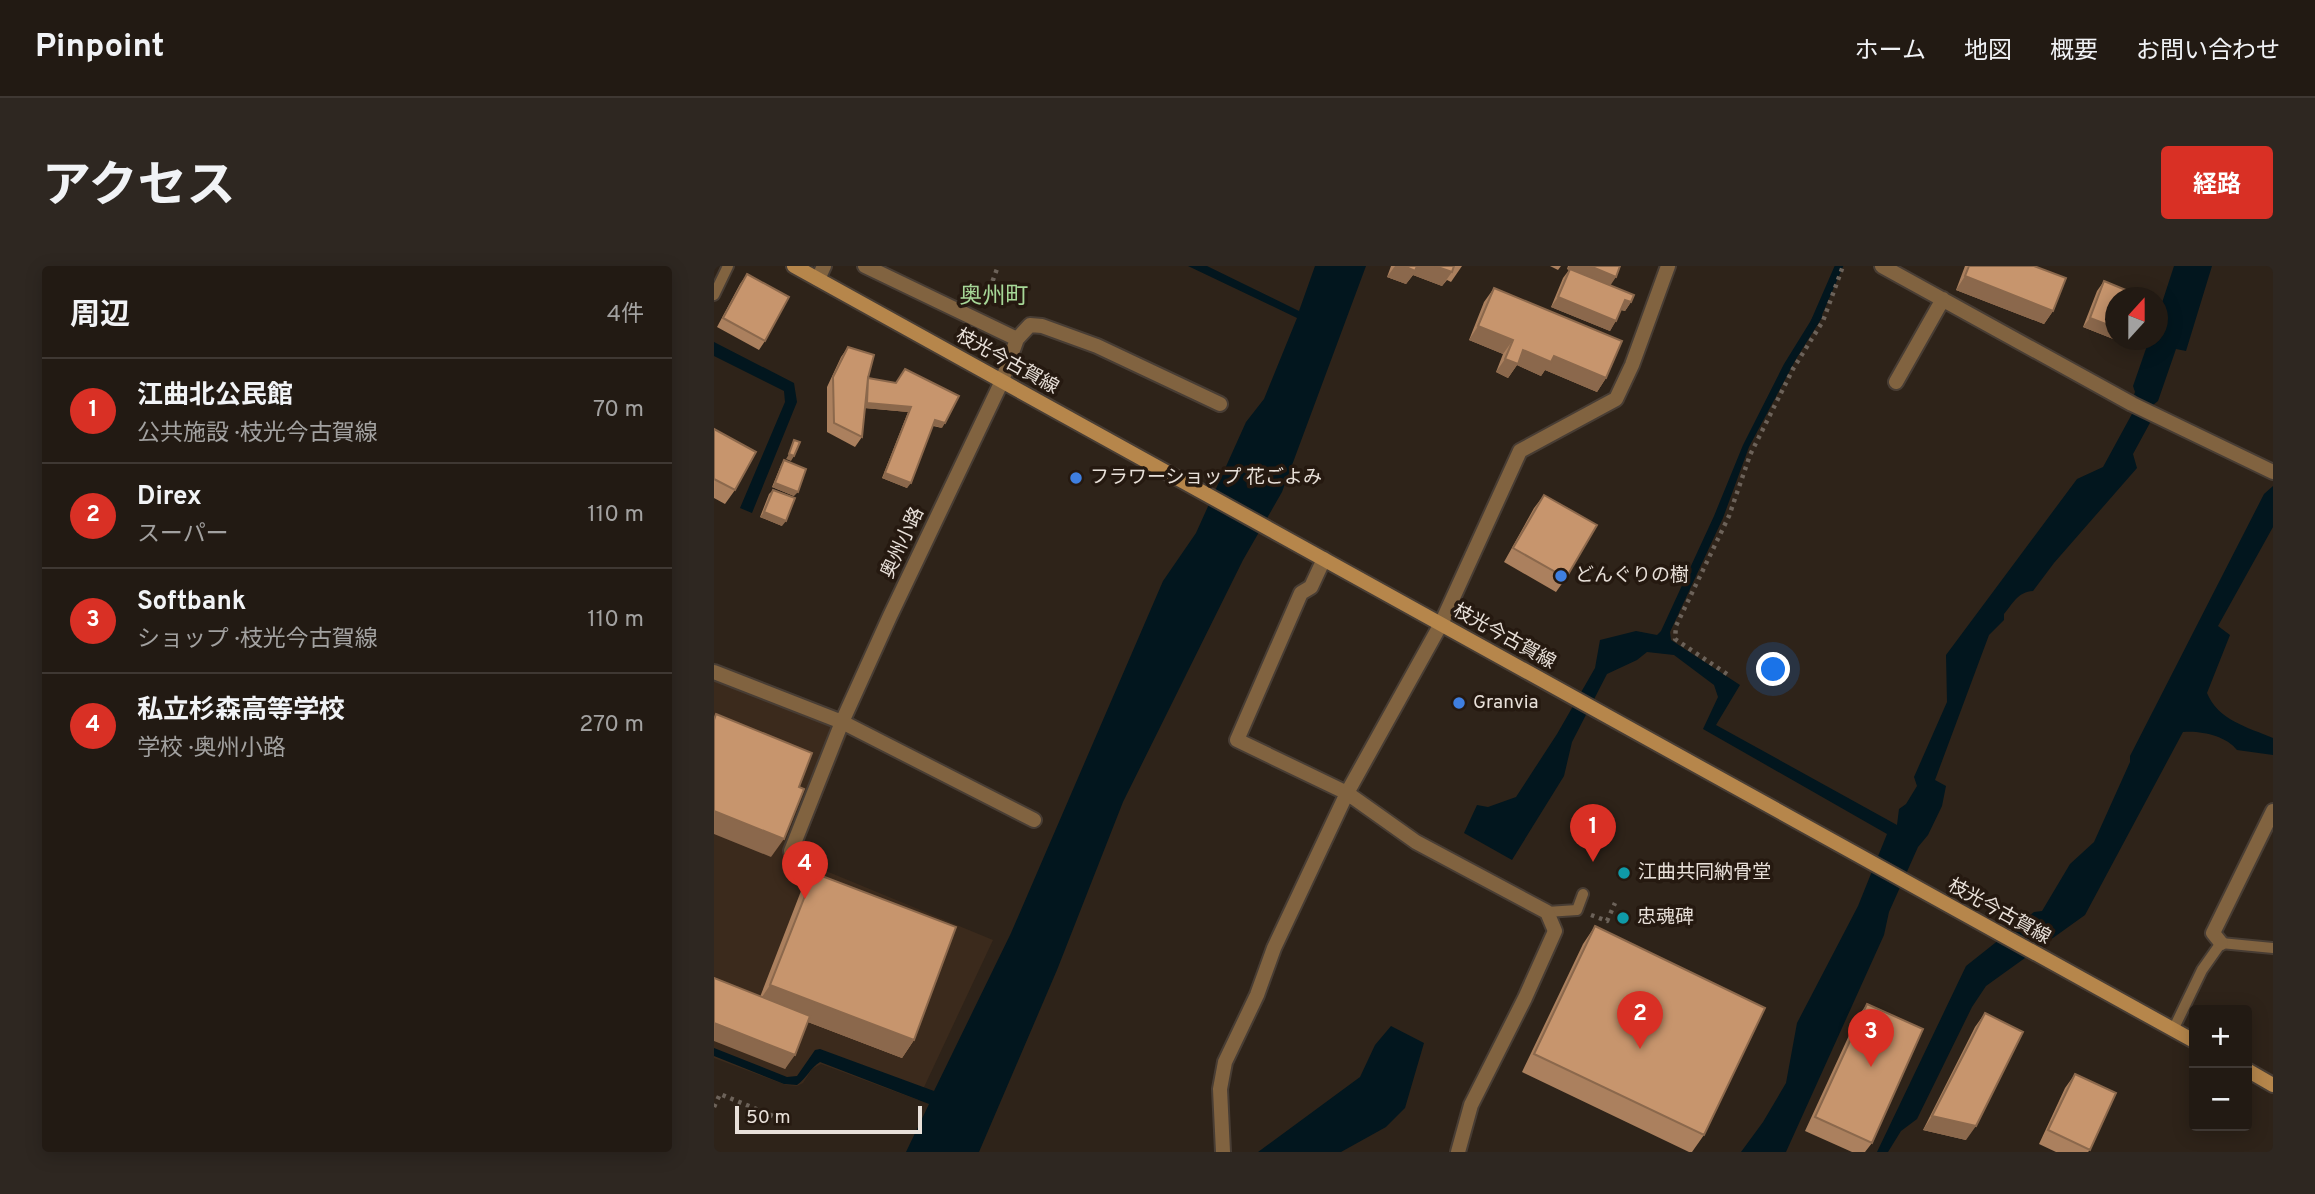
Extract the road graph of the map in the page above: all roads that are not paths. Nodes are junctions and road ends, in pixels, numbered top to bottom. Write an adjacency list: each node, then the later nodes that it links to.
1 (729, 266): 7 (lane)
2 (794, 266): 6 (main road, 枝光今古賀線)
3 (865, 266): 9 (street)
4 (1668, 266): 15 (street)
5 (1882, 266): 8 (street)
6 (821, 273): 10 (main road, 枝光今古賀線)
7 (714, 295)
8 (1943, 299): 11 (street); 13 (street)
9 (1017, 339): 10 (street, 奥州小路); 12 (street)
10 (1002, 381): 14 (main road, 枝光今古賀線); 17 (street, 奥州小路)
11 (1896, 382)
12 (1220, 404)
13 (2272, 471)
14 (1324, 559): 15 (main road, 枝光今古賀線); 18 (street)
15 (1441, 624): 18 (street); 26 (main road, 枝光今古賀線)
16 (714, 672): 17 (street)
17 (842, 722): 20 (street); 21 (street, 奥州小路)
18 (1347, 793): 23 (street); 30 (street)
19 (2273, 811): 24 (street)
20 (1034, 820)
21 (791, 851)
22 (1583, 894): 23 (lane)
23 (1547, 912): 31 (street)
24 (2221, 943): 25 (lane); 26 (lane)
25 (2273, 948)
26 (2173, 1030): 27 (main road, 枝光今古賀線)
27 (2189, 1038)
28 (2252, 1073): 29 (main road)
29 (2273, 1085)
30 (1223, 1152)
31 (1458, 1152)

